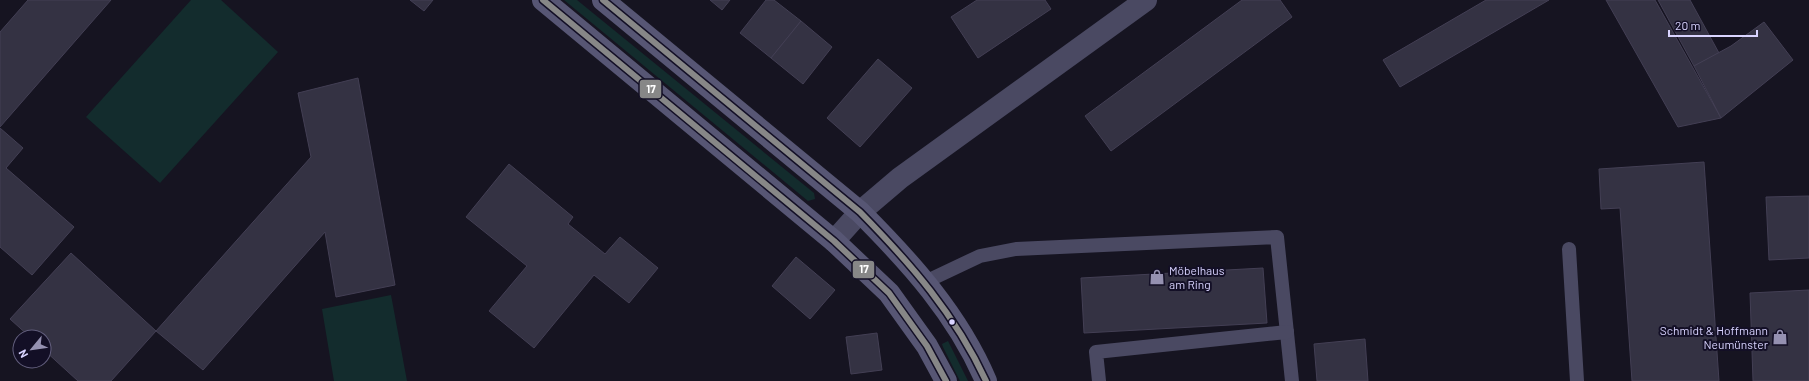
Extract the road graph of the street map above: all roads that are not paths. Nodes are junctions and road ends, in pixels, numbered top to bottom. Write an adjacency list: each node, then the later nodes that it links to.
1 (543, 0): 5 (main road)
2 (603, 0): 4 (main road)
3 (1146, 0): 4 (street)
4 (860, 212): 5 (street); 7 (main road)
5 (834, 241): 9 (main road)
6 (1569, 249): 13 (lane)
7 (925, 282): 8 (lane); 10 (main road)
8 (1287, 332): 11 (lane); 12 (lane)
9 (946, 381)
10 (986, 381)
11 (1099, 381)
12 (1292, 381)
13 (1576, 381)

